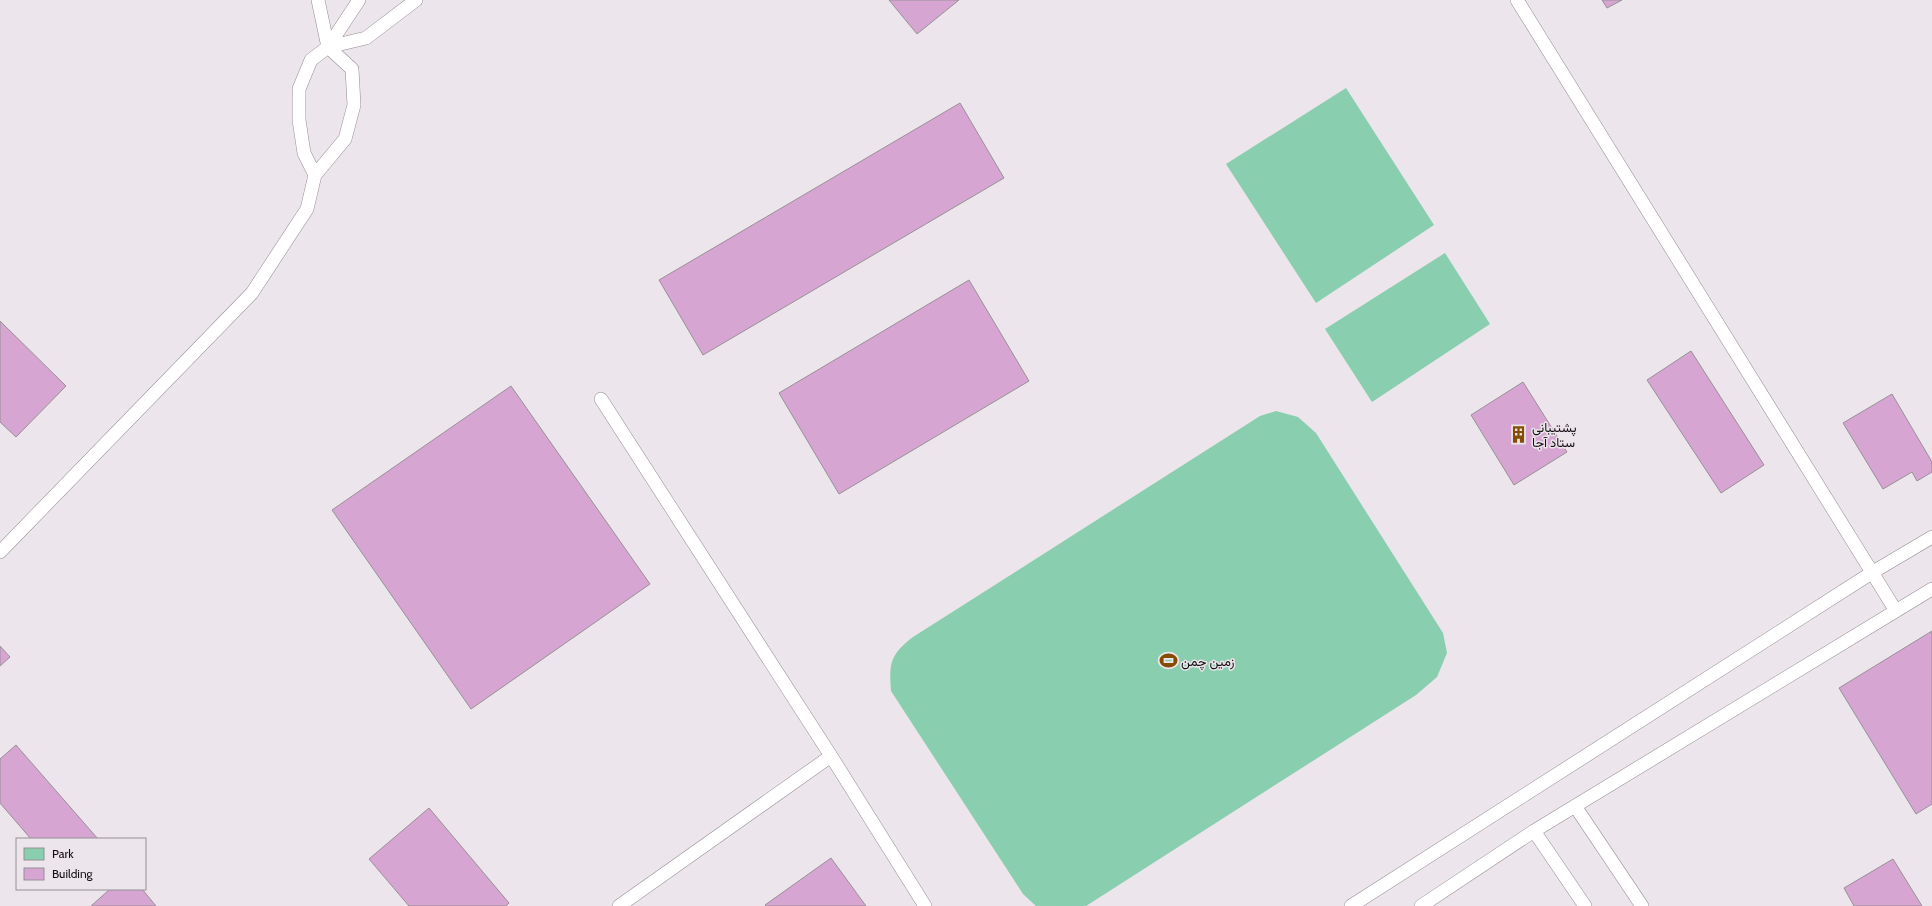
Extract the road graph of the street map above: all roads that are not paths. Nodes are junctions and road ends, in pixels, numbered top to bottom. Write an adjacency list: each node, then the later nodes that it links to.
1 (318, 0): 5 (lane)
2 (359, 0): 5 (lane)
3 (416, 0): 5 (lane)
4 (1517, 0): 10 (lane)
5 (328, 47): 6 (lane); 6 (lane)
6 (315, 175): 9 (lane)
7 (601, 399): 13 (lane)
8 (1932, 537): 10 (lane)
9 (0, 552)
10 (1873, 572): 12 (lane); 18 (lane)
11 (1932, 589): 12 (lane)
12 (1896, 610): 14 (lane)
13 (831, 756): 16 (lane); 17 (lane)
14 (1575, 806): 15 (lane); 21 (lane)
15 (1534, 831): 19 (lane); 20 (lane)
16 (619, 906)
17 (925, 906)
18 (1351, 906)
19 (1421, 906)
20 (1585, 906)
21 (1642, 906)

